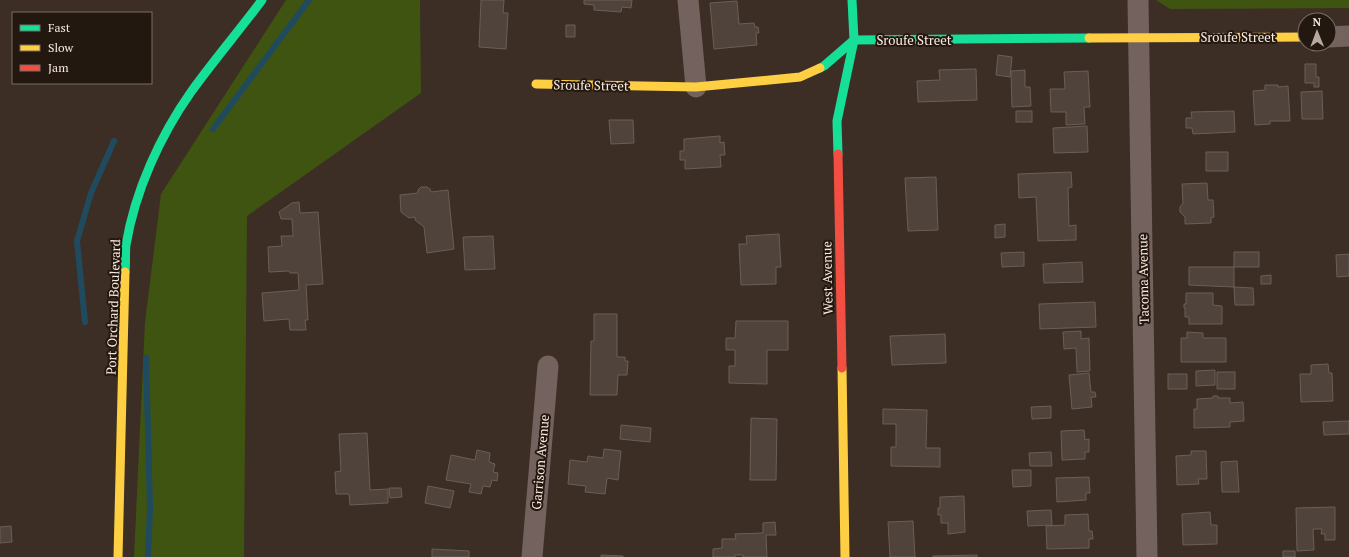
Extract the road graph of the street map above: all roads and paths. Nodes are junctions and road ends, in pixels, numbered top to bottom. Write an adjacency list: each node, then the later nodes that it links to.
1 (262, 0): 13 (street, Port Orchard Boulevard)
2 (688, 0): 11 (street)
3 (852, 0): 9 (street, West Avenue)
4 (1138, 0): 8 (street, Tacoma Avenue)
5 (1337, 36): 6 (street)
6 (1349, 36)
7 (1297, 37): 8 (street, Sroufe Street)
8 (1139, 38): 9 (street, Sroufe Street); 16 (street, Tacoma Avenue)
9 (854, 40): 11 (street, Sroufe Street); 15 (street, West Avenue)
10 (536, 84): 11 (street, Sroufe Street)
11 (696, 87)
12 (548, 366): 14 (street, Garrison Avenue)
13 (118, 557)
14 (532, 557)
15 (846, 557)
16 (1147, 557)

